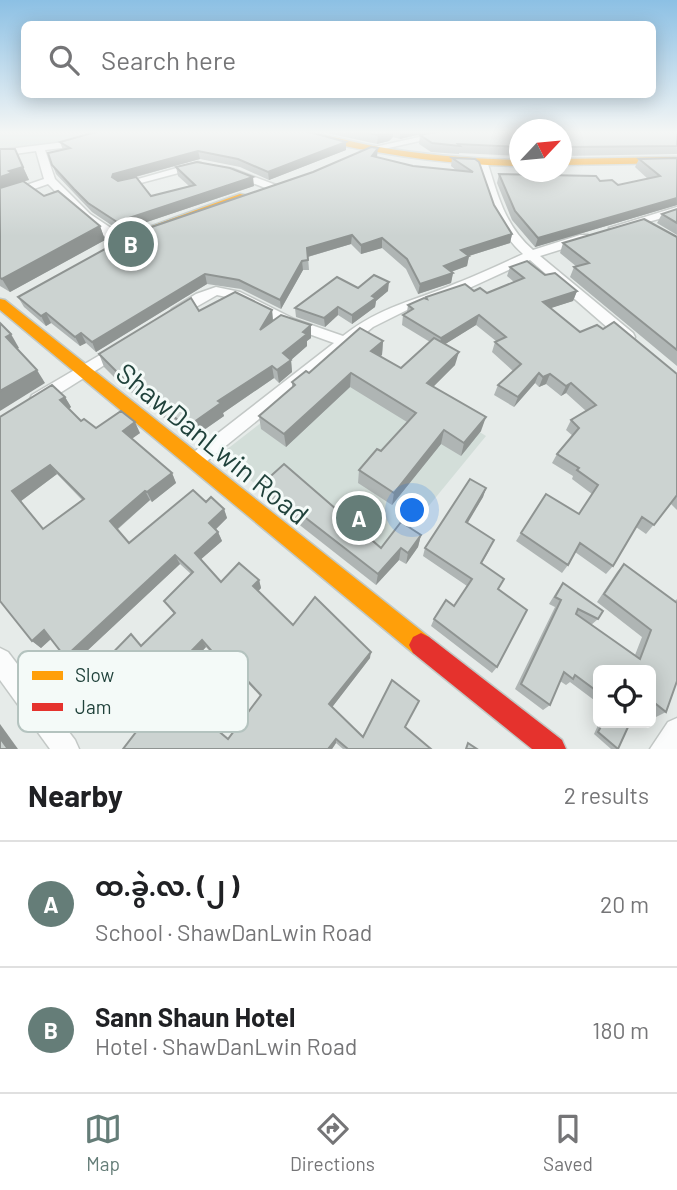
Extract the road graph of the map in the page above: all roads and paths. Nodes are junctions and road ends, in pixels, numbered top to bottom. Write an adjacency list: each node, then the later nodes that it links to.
1 (45, 166): 5 (street)
2 (484, 166): 13 (street)
3 (211, 167): 6 (street)
4 (223, 170): 7 (street)
5 (50, 180): 8 (street); 12 (street)
6 (122, 185)
7 (278, 185): 12 (main road)
8 (0, 198)
9 (677, 210): 10 (street)
10 (640, 220): 11 (street); 13 (street)
11 (658, 232)
12 (116, 244)
13 (531, 255): 17 (street); 18 (street)
14 (6, 304): 19 (main road, ShawDanLwin Road)
15 (166, 319): 17 (street)
16 (131, 341): 19 (street)
17 (345, 342): 21 (street)
18 (635, 343)
19 (84, 371): 20 (street); 21 (main road, ShawDanLwin Road)
20 (21, 410)
21 (196, 460): 27 (main road, ShawDanLwin Road)
22 (0, 660): 23 (street)
23 (18, 684)
24 (677, 731): 28 (street)
25 (53, 732): 26 (street)
26 (66, 749)
27 (553, 749)
28 (663, 749)

